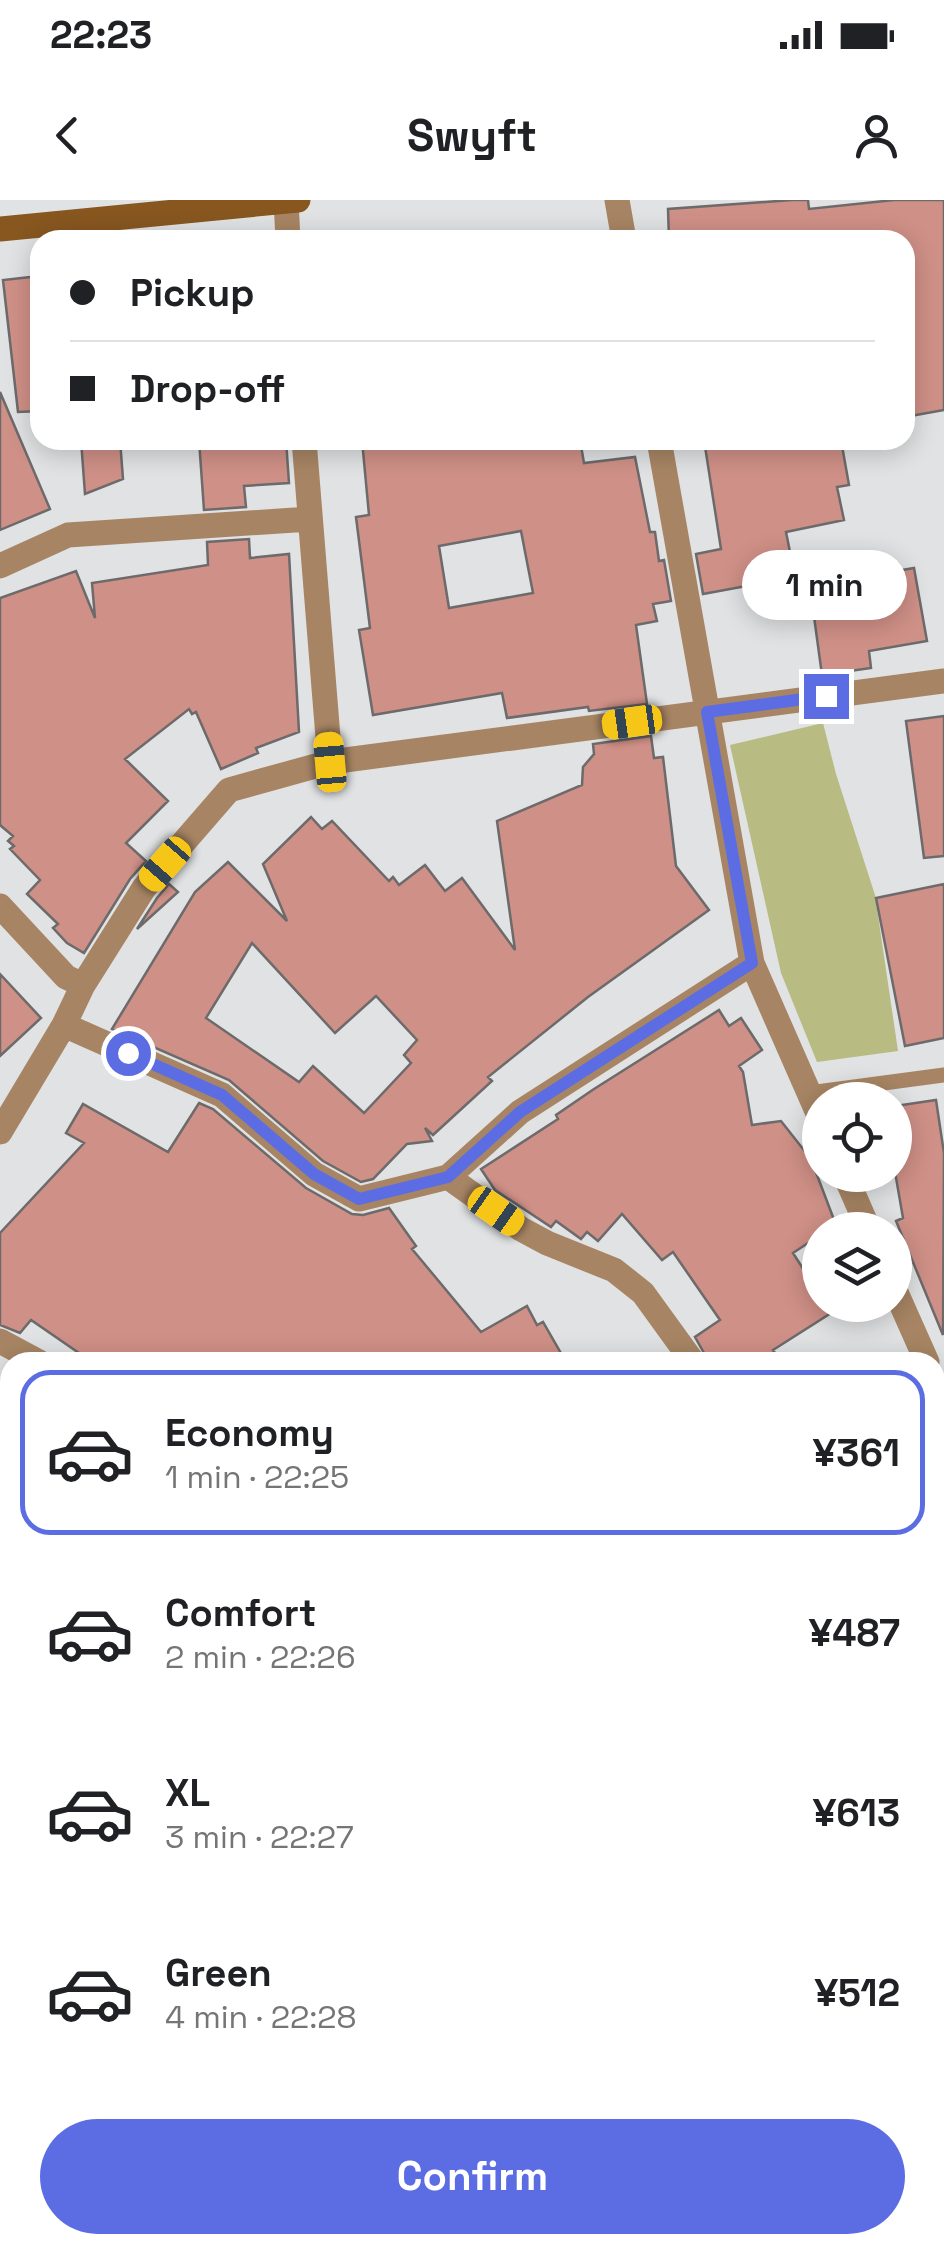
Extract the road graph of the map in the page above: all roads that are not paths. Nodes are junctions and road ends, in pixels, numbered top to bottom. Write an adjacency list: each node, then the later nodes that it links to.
1 (298, 200): 3 (street)
2 (617, 200): 6 (street)
3 (286, 201): 4 (street); 5 (street)
4 (0, 229)
5 (287, 230)
6 (622, 230)
7 (305, 450): 9 (street)
8 (661, 450): 12 (street)
9 (310, 518): 10 (street); 13 (street)
10 (0, 566)
11 (944, 680): 12 (street)
12 (707, 712): 13 (street); 15 (street)
13 (330, 762): 16 (street)
14 (0, 906): 16 (street)
15 (752, 963): 19 (street); 22 (street)
16 (84, 985): 17 (street)
17 (64, 1025): 21 (street); 22 (street)
18 (944, 1074): 20 (lane)
19 (804, 1082)
20 (887, 1082)
21 (0, 1132)
22 (448, 1177): 24 (street)
23 (910, 1322): 25 (street)
24 (686, 1352)
25 (924, 1352)

